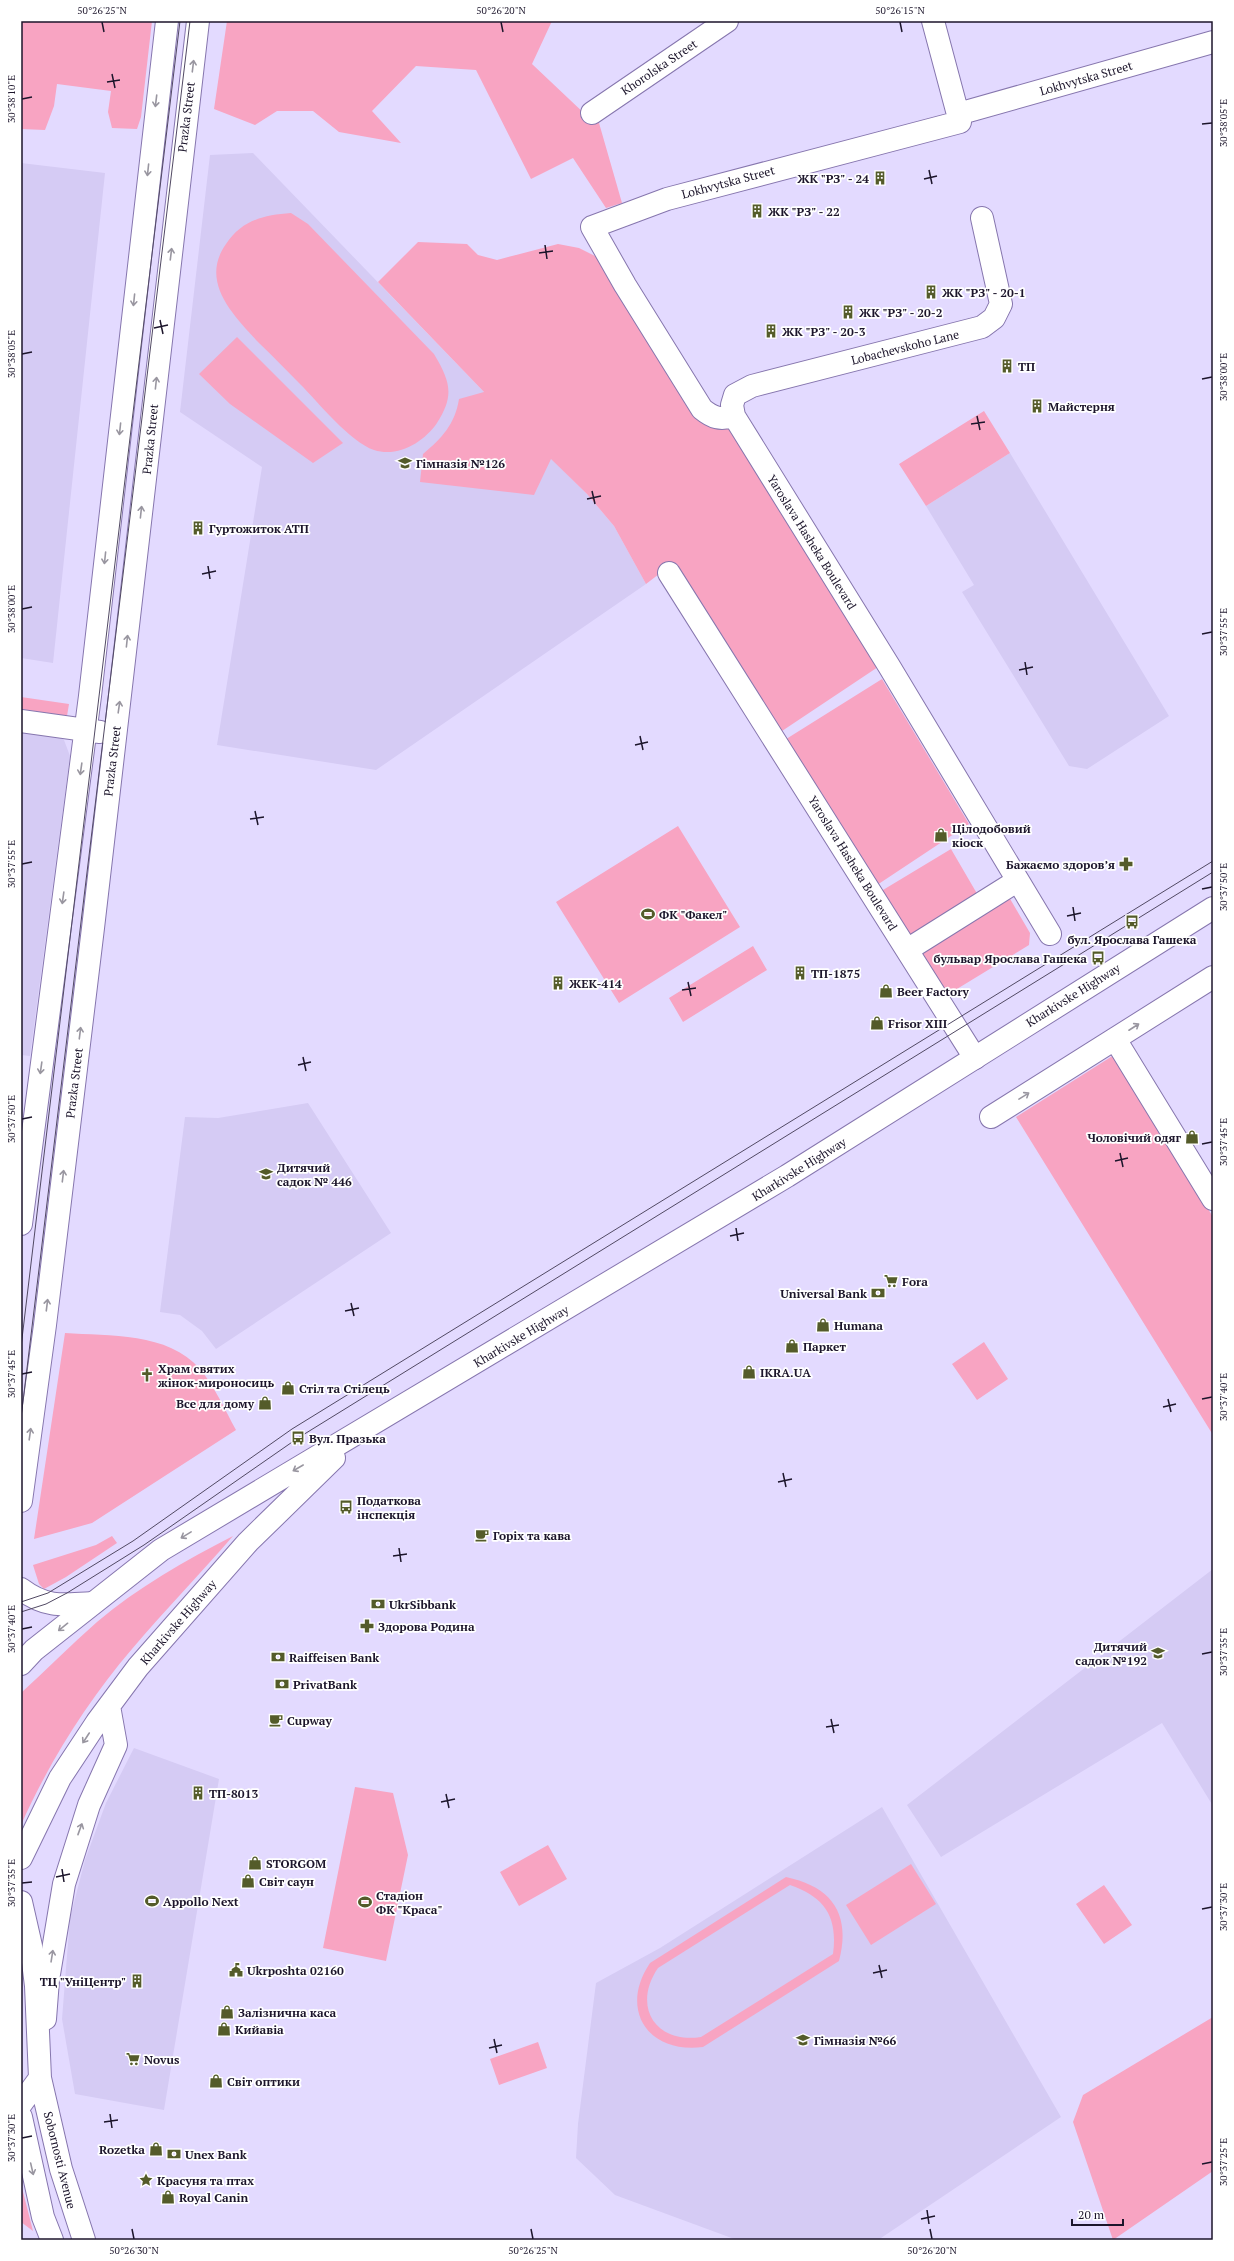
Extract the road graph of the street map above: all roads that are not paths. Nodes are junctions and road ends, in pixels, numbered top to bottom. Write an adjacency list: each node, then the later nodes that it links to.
1 (166, 21): 8 (main road, one-way to 8)
2 (198, 21): 9 (main road, Prazka Street, one-way to 2)
3 (727, 21): 6 (main road, Khorolska Street)
4 (933, 21): 7 (main road)
5 (1213, 42): 7 (main road, Lokhvytska Street)
6 (592, 113)
7 (959, 118): 11 (main road, Lokhvytska Street)
8 (153, 132): 9 (main road); 14 (main road, one-way to 14)
9 (184, 132): 15 (main road, Prazka Street, one-way to 9)
10 (982, 218): 11 (main road, Lobachevskoho Lane)
11 (734, 416): 16 (main road, Yaroslava Hasheka Boulevard)
12 (669, 573): 19 (main road, Yaroslava Hasheka Boulevard)
13 (21, 721): 14 (main road)
14 (86, 730): 15 (main road); 25 (main road, one-way to 25)
15 (115, 733): 27 (main road, Prazka Street, one-way to 15)
16 (1017, 881): 18 (main road, Yaroslava Hasheka Boulevard); 19 (main road)
17 (1213, 908): 22 (main road, Kharkivske Highway)
18 (1050, 934)
19 (907, 950): 22 (main road, Yaroslava Hasheka Boulevard)
20 (1213, 977): 21 (main road, one-way to 20)
21 (1115, 1039): 23 (main road, one-way to 21); 24 (main road)
22 (974, 1058): 26 (main road, Kharkivske Highway)
23 (991, 1117)
24 (1213, 1198)
25 (21, 1224)
26 (380, 1420): 29 (main road, Kharkivske Highway, one-way to 29); 31 (main road, Kharkivske Highway)
27 (21, 1501)
28 (21, 1589): 29 (main road)
29 (93, 1603): 30 (main road, Kharkivske Highway, one-way to 30)
30 (21, 1664)
31 (109, 1706): 32 (main road, Kharkivske Highway, one-way to 32); 34 (main road, one-way to 31)
32 (21, 1858)
33 (21, 1902): 34 (main road)
34 (40, 2078): 35 (main road); 38 (main road, Sobornosti Avenue)
35 (21, 2104)
36 (21, 2117): 37 (main road, one-way to 37)
37 (52, 2240)
38 (84, 2240)

